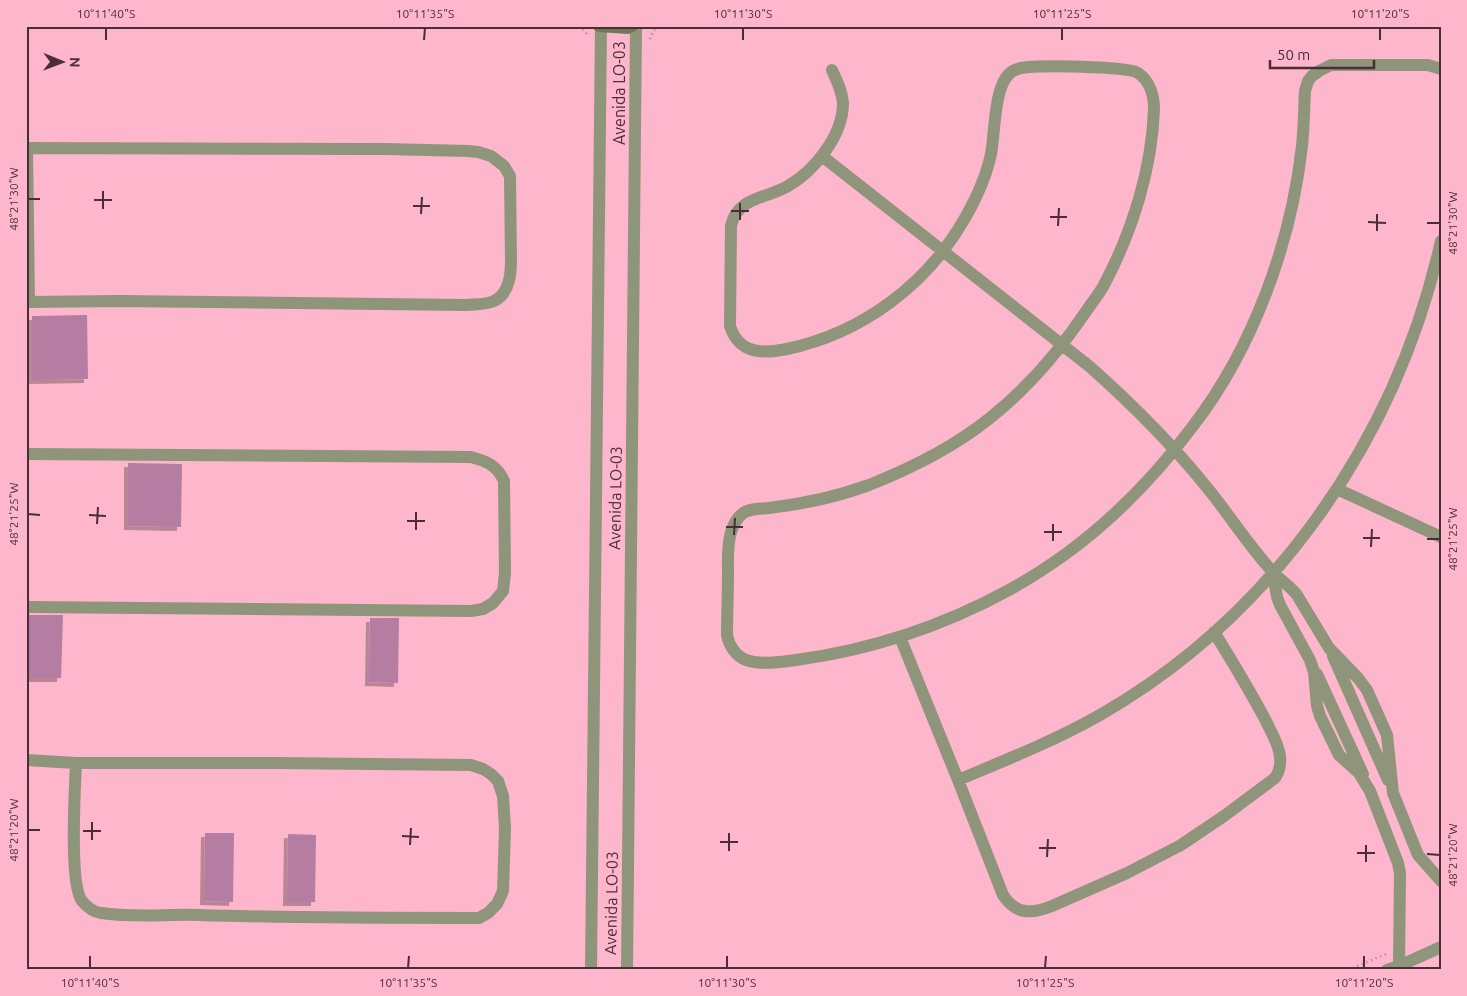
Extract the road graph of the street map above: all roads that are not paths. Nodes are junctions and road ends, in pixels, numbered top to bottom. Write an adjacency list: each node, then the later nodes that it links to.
1 (600, 26): 2 (main road); 29 (street, Avenida LO-03)
2 (634, 26): 30 (street, Avenida LO-03)
3 (1441, 69): 11 (street)
4 (832, 70): 6 (street)
5 (27, 148): 9 (street); 9 (street)
6 (822, 156): 8 (street); 8 (street)
7 (1441, 241): 13 (street)
8 (943, 251): 10 (street); 10 (street)
9 (28, 302)
10 (1062, 344): 11 (street); 18 (street)
11 (1174, 450): 15 (street); 18 (street)
12 (26, 454): 16 (street)
13 (1337, 489): 14 (street); 15 (street)
14 (1441, 537)
15 (1273, 573): 17 (street); 19 (street); 25 (street)
16 (26, 607)
17 (1214, 632): 22 (street); 22 (street)
18 (900, 637): 22 (street)
19 (1329, 648): 23 (street); 23 (street)
20 (26, 760): 21 (street)
21 (76, 762): 21 (street)
22 (958, 780)
23 (1392, 789): 24 (street)
24 (1417, 853): 25 (street); 26 (street)
25 (1398, 861): 28 (street)
26 (1441, 881)
27 (1441, 947): 28 (street)
28 (1393, 968)
29 (591, 970)
30 (627, 970)

